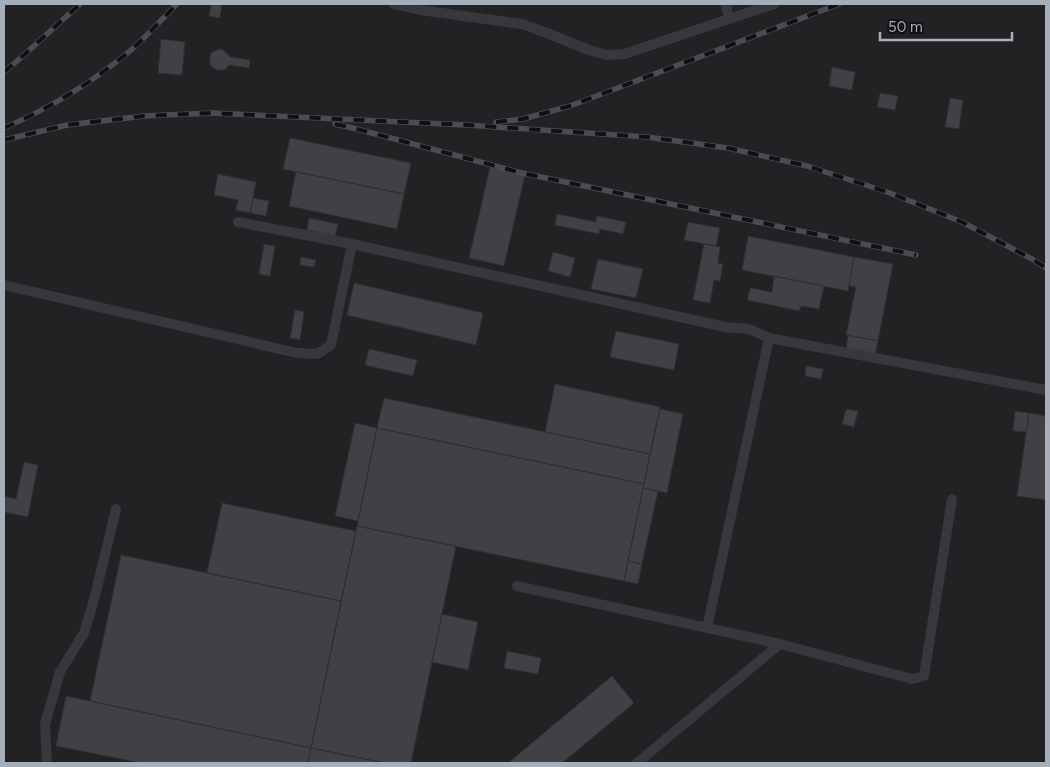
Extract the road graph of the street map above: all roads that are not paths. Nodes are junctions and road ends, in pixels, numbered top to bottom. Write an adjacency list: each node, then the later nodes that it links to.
1 (394, 4): 4 (lane)
2 (726, 4): 4 (lane)
3 (774, 4): 4 (lane)
4 (729, 19)
5 (238, 222): 6 (lane)
6 (352, 244): 7 (lane); 8 (lane)
7 (4, 285)
8 (769, 338): 9 (lane); 13 (lane)
9 (1046, 390)
10 (952, 499): 14 (lane)
11 (116, 509): 15 (lane)
12 (517, 586): 13 (lane)
13 (707, 628): 14 (lane)
14 (780, 644): 16 (lane)
15 (47, 763)
16 (638, 763)

